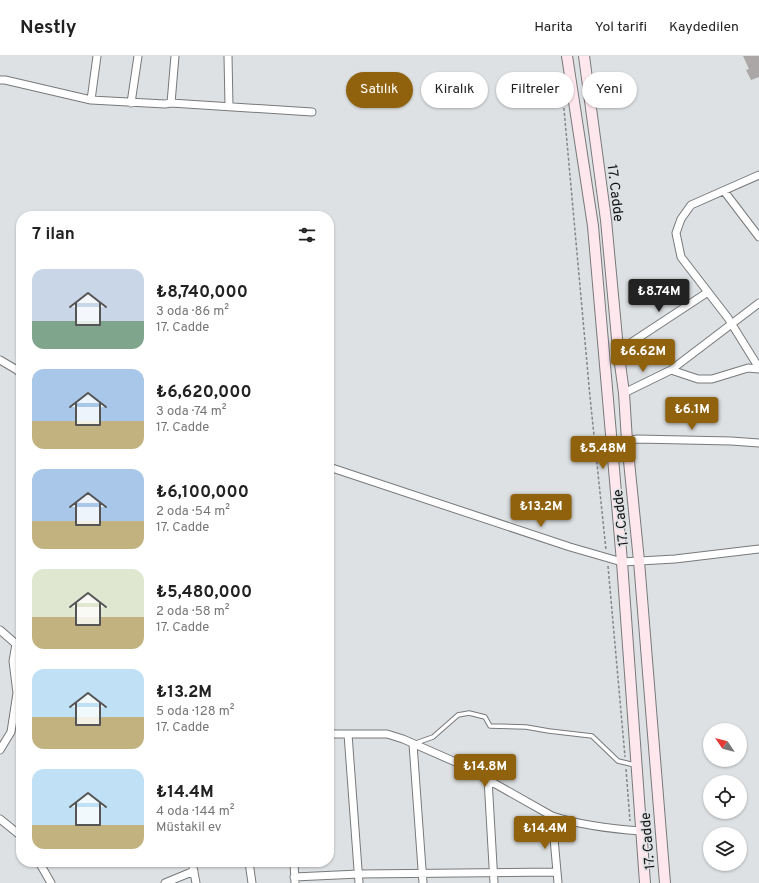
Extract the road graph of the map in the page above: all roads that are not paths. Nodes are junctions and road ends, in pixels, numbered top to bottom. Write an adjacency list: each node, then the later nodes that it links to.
1 (97, 56): 8 (street)
2 (138, 56): 9 (street)
3 (175, 56): 10 (street)
4 (228, 56): 11 (street)
5 (567, 56): 30 (street, 17. Cadde)
6 (584, 56): 19 (street, 17. Cadde)
7 (0, 80): 8 (street)
8 (91, 100): 9 (street)
9 (131, 103): 10 (street)
10 (171, 103): 11 (street)
11 (229, 106): 12 (street)
12 (312, 112)
13 (759, 175): 14 (street)
14 (724, 191): 15 (street); 16 (street)
15 (759, 237)
16 (708, 292): 18 (street); 19 (street)
17 (759, 303): 18 (street)
18 (732, 323): 22 (street); 23 (street)
19 (618, 349): 24 (street, 17. Cadde)
20 (0, 360): 21 (street)
21 (16, 369)
22 (759, 369): 23 (street)
23 (671, 370): 24 (street)
24 (624, 393): 25 (street, 17. Cadde)
25 (626, 441): 26 (street); 29 (street, 17. Cadde)
26 (759, 443)
27 (334, 469): 30 (street)
28 (759, 549): 29 (street)
29 (638, 561): 30 (street); 65 (street, 17. Cadde)
30 (622, 562): 40 (street, 17. Cadde)
31 (0, 630): 32 (street)
32 (16, 641)
33 (16, 650): 34 (street)
34 (16, 677)
35 (16, 708): 39 (street)
36 (334, 734): 37 (street)
37 (348, 734): 38 (street); 54 (street)
38 (413, 744): 40 (lane); 41 (street); 53 (street)
39 (0, 750)
40 (636, 765): 44 (street, 17. Cadde)
41 (488, 779): 42 (street); 51 (street)
42 (552, 816): 44 (street); 52 (street)
43 (0, 819): 45 (street)
44 (636, 830): 64 (street, 17. Cadde)
45 (16, 832)
46 (42, 867): 56 (street)
47 (193, 867): 50 (street)
48 (250, 867): 59 (street)
49 (294, 867): 55 (street)
50 (194, 871): 57 (street); 58 (street)
51 (493, 872): 52 (street); 53 (street); 62 (street)
52 (557, 872): 63 (street)
53 (422, 873): 54 (street); 61 (street)
54 (359, 874): 55 (street); 60 (street)
55 (295, 880)
56 (51, 883)
57 (165, 883)
58 (196, 883)
59 (252, 883)
60 (359, 883)
61 (423, 883)
62 (494, 883)
63 (558, 883)
64 (645, 883)
65 (665, 883)

